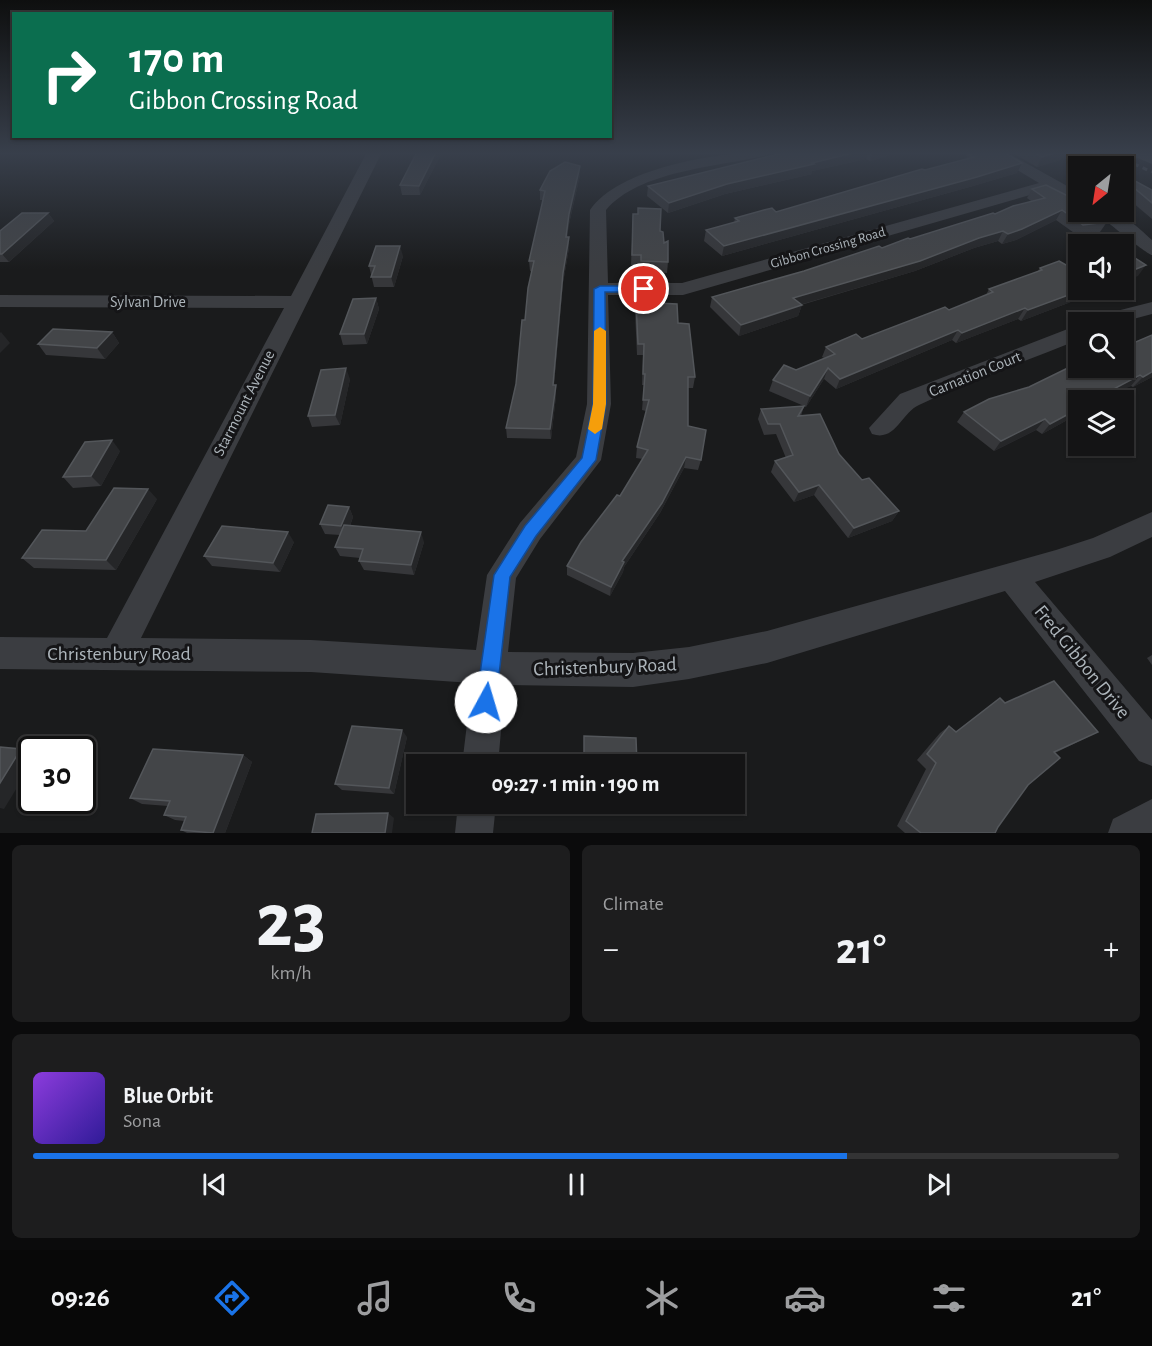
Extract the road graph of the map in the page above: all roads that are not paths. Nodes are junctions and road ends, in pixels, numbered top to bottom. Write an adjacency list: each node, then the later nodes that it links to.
1 (355, 191): 8 (street, Starmount Avenue)
2 (618, 191): 6 (street)
3 (1025, 191): 6 (street, Gibbon Crossing Road)
4 (1119, 222): 5 (street)
5 (1152, 250)
6 (600, 289): 17 (street)
7 (0, 301): 8 (street, Sylvan Drive)
8 (297, 302): 16 (street, Starmount Avenue)
9 (1152, 308): 10 (street)
10 (1134, 313)
11 (1068, 336): 12 (street, Carnation Court)
12 (881, 428)
13 (1152, 524): 14 (street, Christenbury Road)
14 (1011, 576): 17 (street, Christenbury Road); 18 (street, Fred Gibbon Drive)
15 (0, 653): 16 (street, Christenbury Road)
16 (116, 654): 17 (street, Christenbury Road)
17 (490, 667): 19 (street)
18 (1152, 748)
19 (481, 754)
20 (476, 814): 22 (street)
21 (1152, 818): 23 (street)
22 (474, 833)
23 (1127, 833)

